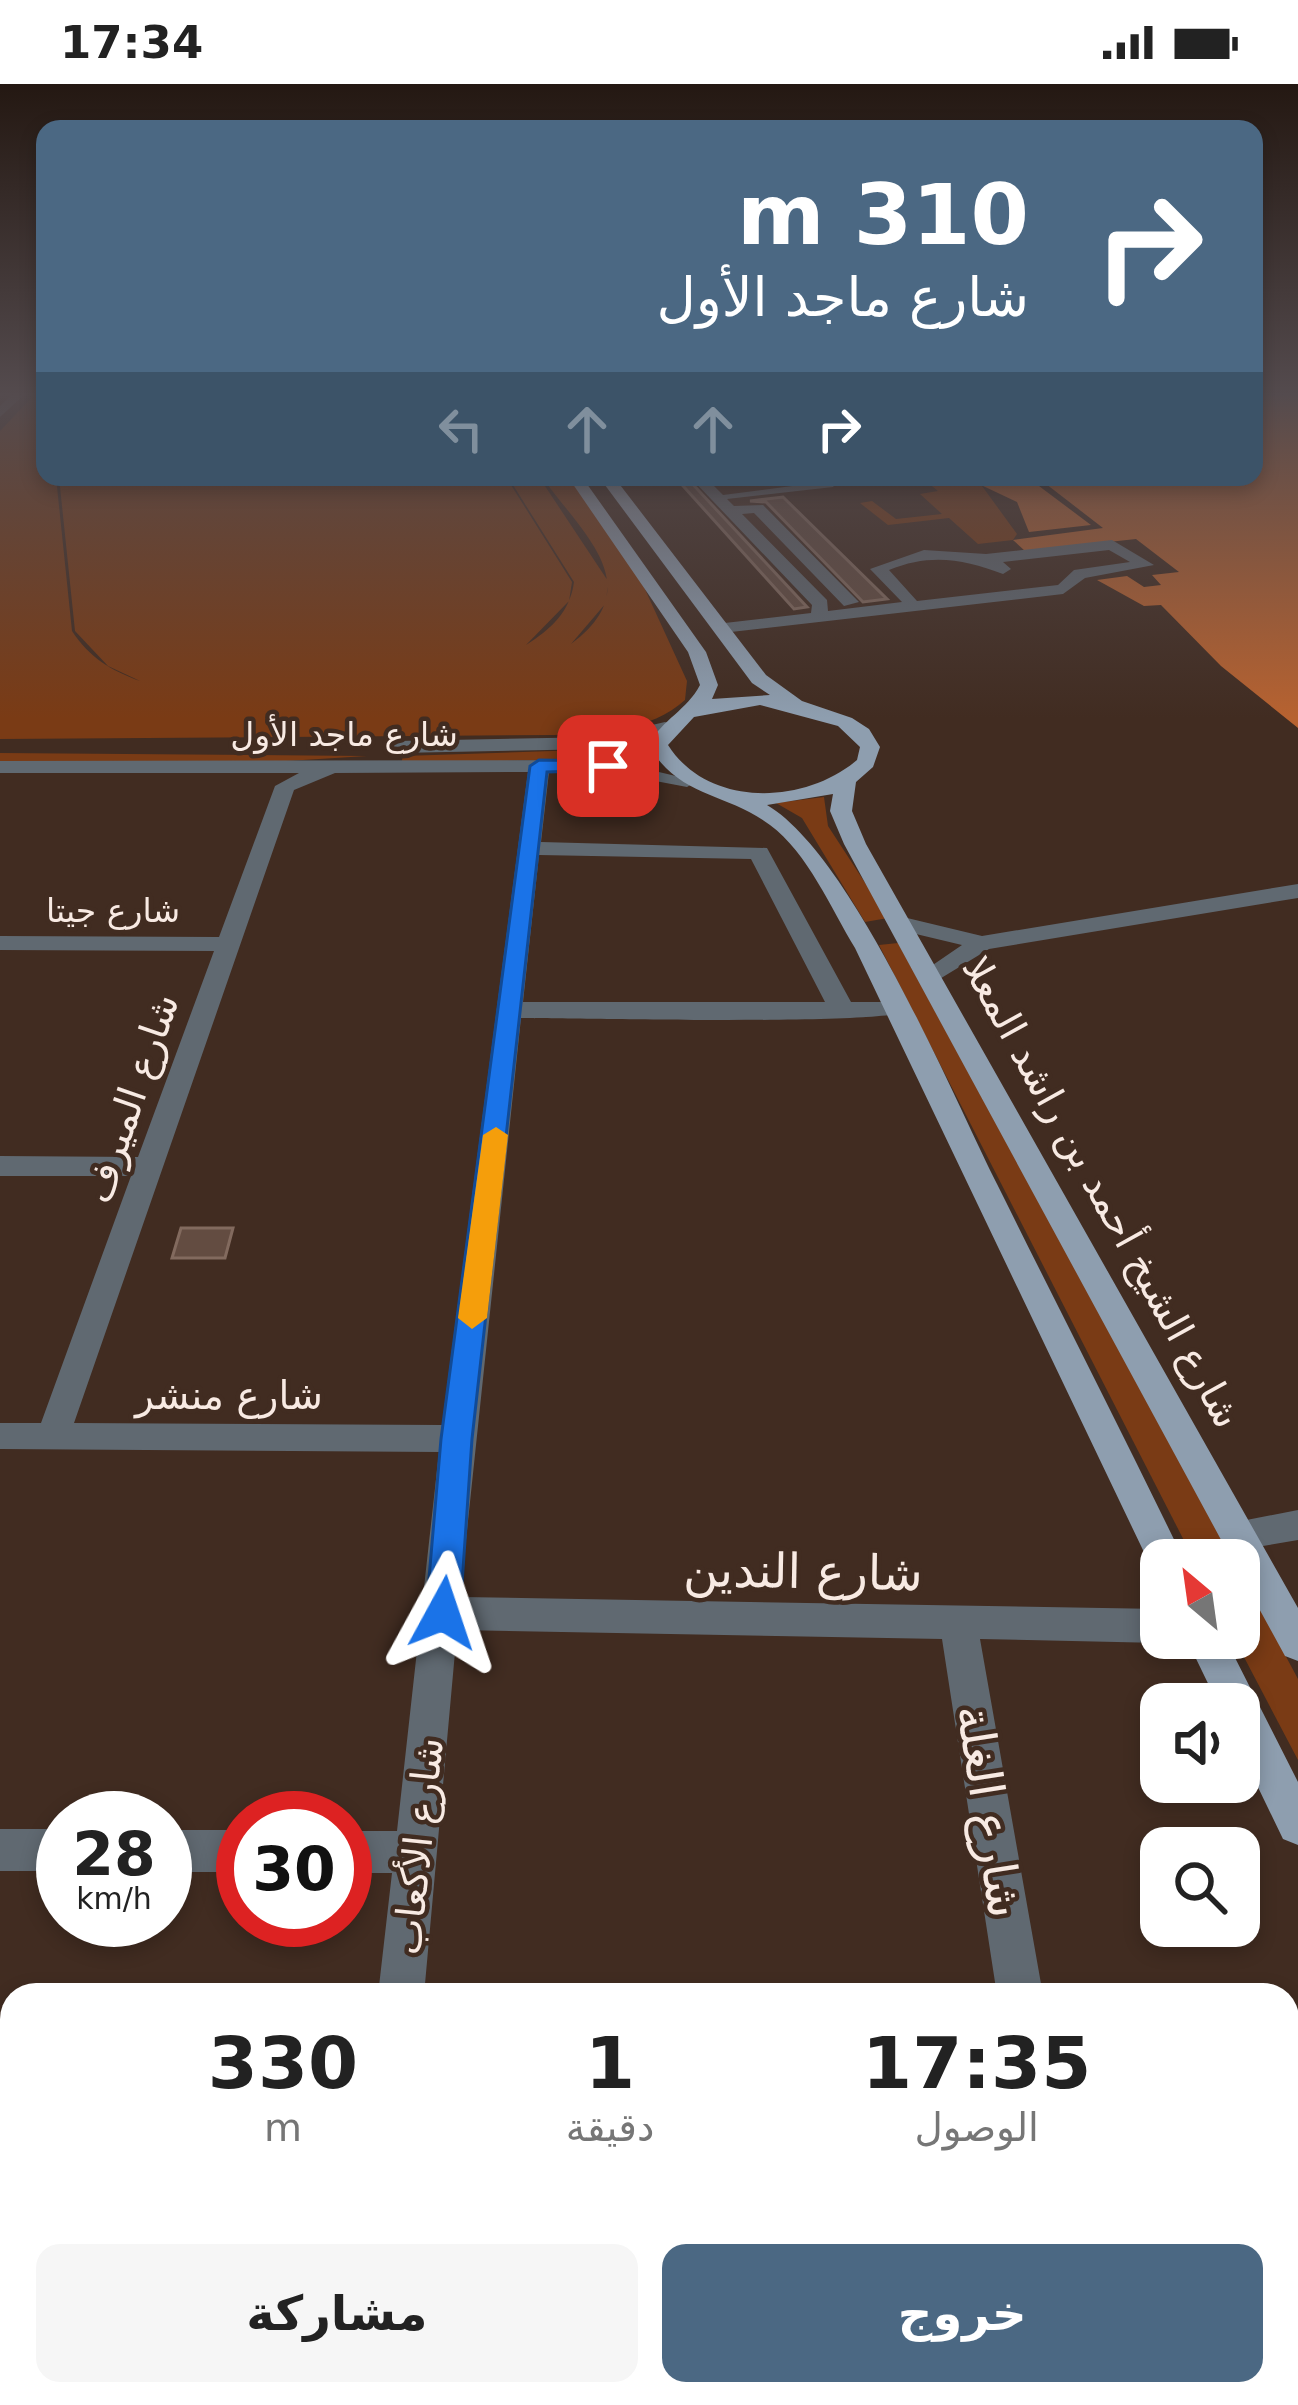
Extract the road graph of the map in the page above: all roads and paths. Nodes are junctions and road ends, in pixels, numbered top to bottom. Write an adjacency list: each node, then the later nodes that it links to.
1 (592, 501): 11 (main road)
2 (624, 501): 9 (main road)
3 (726, 501): 8 (street)
4 (737, 501): 8 (street)
5 (990, 560): 6 (street); 6 (street); 7 (street)
6 (1023, 589): 7 (street)
7 (918, 601): 8 (street); 8 (street)
8 (836, 608): 9 (street)
9 (719, 625): 10 (main road)
10 (793, 702): 11 (main road); 19 (main road)
11 (698, 708): 12 (main road)
12 (665, 728): 13 (street, شارع ماجد الأول); 18 (main road)
13 (0, 748)
14 (539, 766): 17 (street, شارع ماجد الأول); 18 (street, شارع ماجد الأول); 22 (street, شارع الأكعاب)
15 (0, 767): 16 (street, شارع ماجد الأول)
16 (254, 768): 17 (street, شارع ماجد الأول); 20 (street)
17 (328, 768): 20 (street)
18 (687, 781): 21 (main road)
19 (845, 781): 21 (main road); 24 (main road, شارع الشيخ أحمد بن راشد المعلا)
20 (285, 786): 26 (street, شارع الميرف)
21 (734, 795): 30 (main road)
22 (530, 848): 29 (street, شارع الأكعاب); 31 (street)
23 (1298, 891): 27 (street)
24 (903, 924): 27 (street); 28 (main road, شارع الشيخ أحمد بن راشد المعلا)
25 (0, 943): 26 (street, شارع جيتا)
26 (225, 944): 33 (street, شارع الميرف)
27 (982, 944): 28 (street)
28 (933, 976): 38 (main road, شارع الشيخ أحمد بن راشد المعلا)
29 (512, 1010): 31 (street); 36 (street, شارع الأكعاب)
30 (896, 1010): 31 (street); 39 (main road)
31 (843, 1012)
32 (0, 1166): 33 (street)
33 (149, 1167): 35 (street, شارع الميرف)
34 (0, 1436): 35 (street, شارع منشر)
35 (53, 1436): 36 (street, شارع منشر)
36 (457, 1439): 40 (street, شارع الأكعاب)
37 (1298, 1525): 38 (street)
38 (1239, 1534): 43 (main road, شارع الشيخ أحمد بن راشد المعلا)
39 (1156, 1539)
40 (443, 1613): 41 (street, شارع الندين); 49 (street, شارع الأكعاب)
41 (959, 1626): 42 (street, شارع الندين); 51 (street, شارع الغلة)
42 (1140, 1626)
43 (1298, 1644)
44 (1260, 1749): 45 (main road)
45 (1298, 1825)
46 (0, 1850): 47 (street)
47 (36, 1850)
48 (372, 1852): 49 (street)
49 (417, 1852): 50 (street, شارع الأكعاب)
50 (402, 1983)
51 (1018, 1983)

